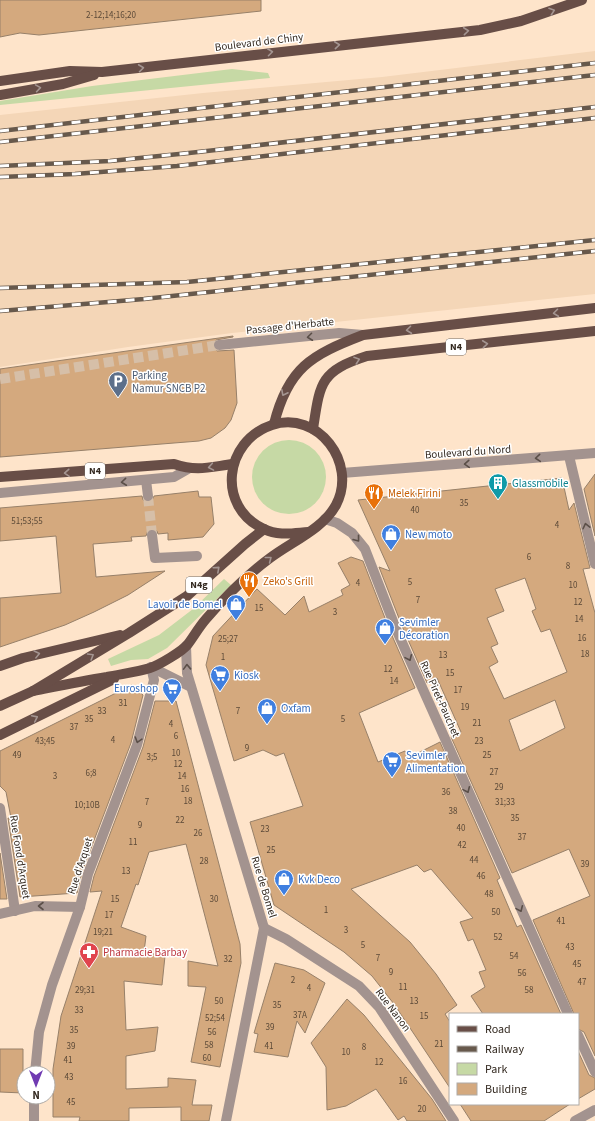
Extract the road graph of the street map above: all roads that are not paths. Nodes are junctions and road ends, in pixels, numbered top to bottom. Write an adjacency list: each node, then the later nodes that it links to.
1 (582, 0): 2 (main road, Boulevard de Chiny, one-way to 1)
2 (102, 72): 3 (main road, Boulevard de Chiny); 4 (main road, one-way to 2)
3 (0, 81)
4 (0, 95)
5 (595, 308): 7 (main road, N4, one-way to 7)
6 (595, 331): 10 (main road, N4, one-way to 6)
7 (363, 335): 8 (street, Passage d'Herbatte, one-way to 8); 9 (main road, N4, one-way to 9)
8 (219, 345)
9 (274, 424): 10 (main road); 13 (main road)
10 (313, 429): 15 (main road)
11 (595, 453): 12 (street, Boulevard du Nord)
12 (569, 456): 15 (street, Boulevard du Nord, one-way to 15); 25 (street, one-way to 12)
13 (233, 464): 14 (main road, N4, one-way to 14); 21 (main road)
14 (188, 469): 16 (main road, N4, one-way to 16); 17 (street)
15 (342, 473): 20 (main road)
16 (0, 477)
17 (146, 480): 18 (street, one-way to 18); 19 (street)
18 (0, 493)
19 (148, 496)
20 (325, 519): 22 (main road); 40 (street, Rue Piret-Pauchet, one-way to 40)
21 (264, 529): 22 (main road); 26 (main road, N4g, one-way to 21)
22 (308, 532): 27 (main road, one-way to 22)
23 (152, 535): 24 (street)
24 (197, 556)
25 (595, 564)
26 (130, 633): 28 (main road, one-way to 26); 32 (main road, N4g, one-way to 26)
27 (186, 646): 29 (main road); 31 (street, Rue de Bomel, one-way to 27)
28 (0, 666)
29 (151, 667): 30 (main road); 31 (street); 36 (street, Rue d'Arquet, one-way to 36)
30 (126, 673): 32 (main road); 34 (main road, one-way to 30)
31 (191, 687): 39 (street, Rue de Bomel)
32 (33, 691): 33 (main road, N4g)
33 (0, 706)
34 (0, 735)
35 (0, 808): 37 (street, Rue Fond d'Arquet)
36 (80, 907): 37 (street, one-way to 37); 42 (street, Rue d'Arquet)
37 (16, 911): 38 (street)
38 (0, 914)
39 (264, 928): 47 (street, Rue de Bomel); 48 (street, Rue Nanon)
40 (568, 1013)
41 (579, 1037): 43 (street)
42 (35, 1065)
43 (595, 1072)
44 (34, 1105): 46 (street)
45 (595, 1110): 49 (street)
46 (34, 1121)
47 (226, 1121)
48 (454, 1121)
49 (575, 1121)

